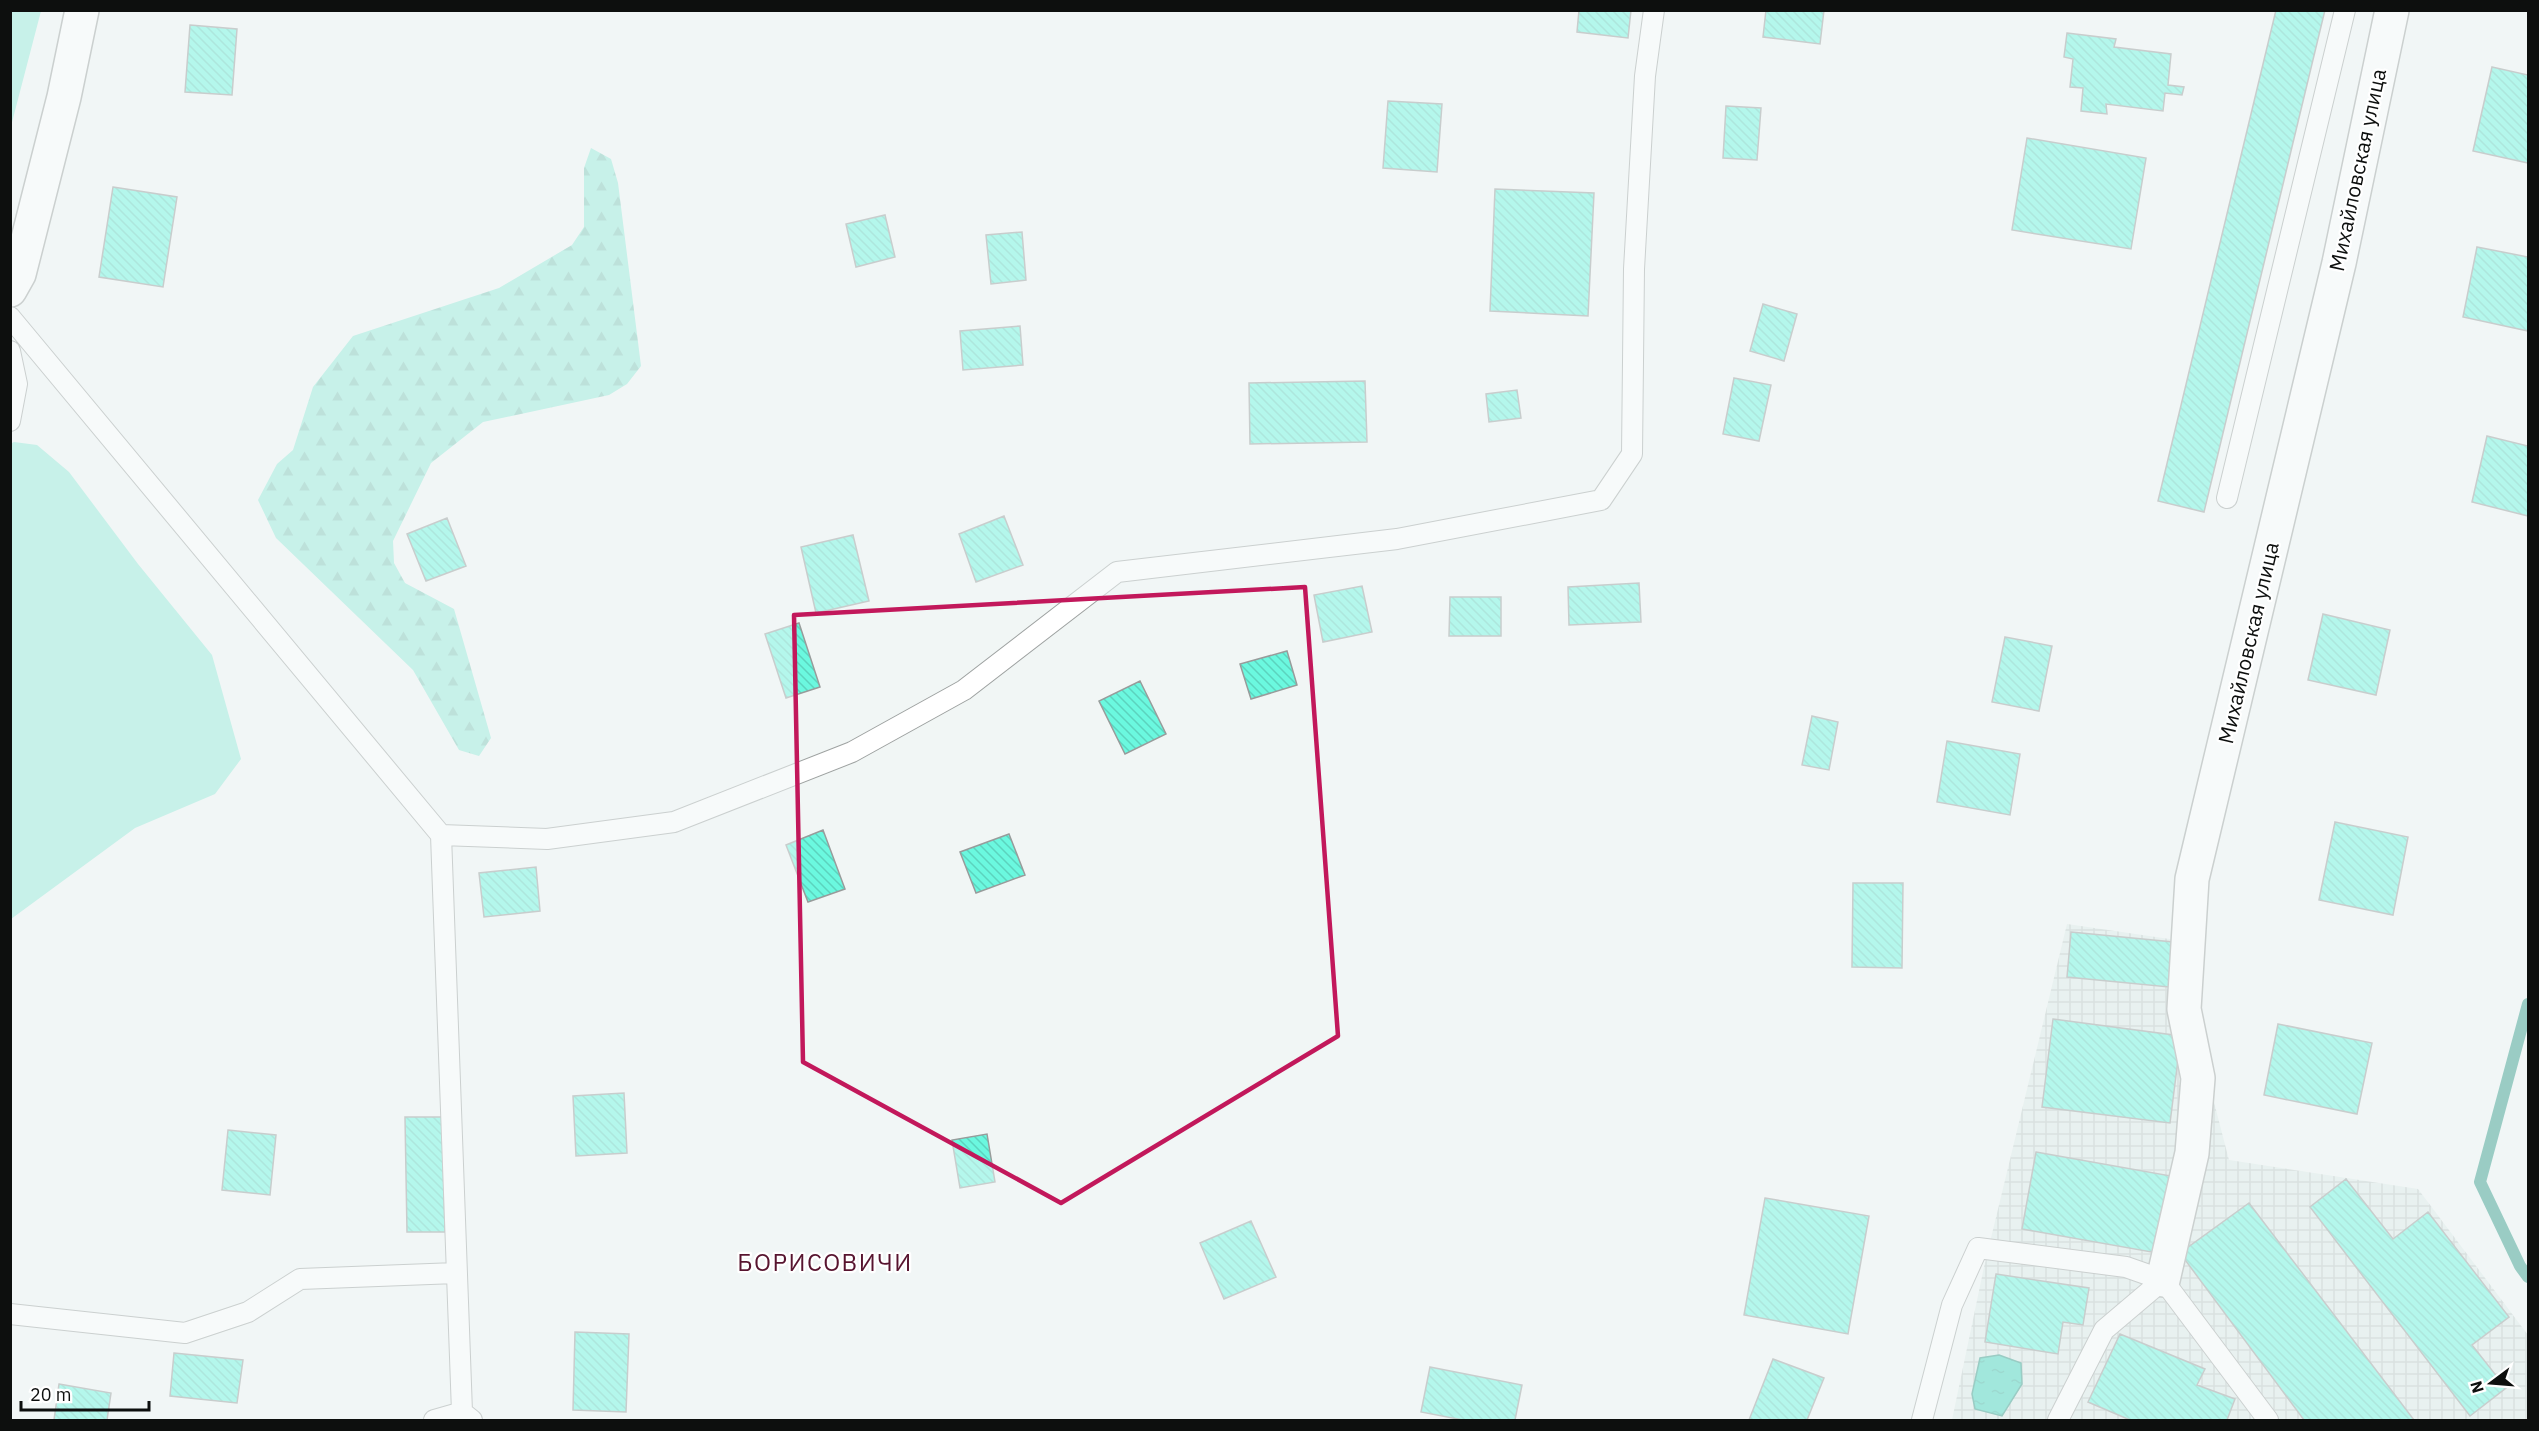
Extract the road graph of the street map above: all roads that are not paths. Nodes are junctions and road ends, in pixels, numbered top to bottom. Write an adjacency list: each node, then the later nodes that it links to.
1 (82, 10): 5 (street)
2 (1654, 10): 10 (lane)
3 (2345, 10): 9 (lane)
4 (2392, 10): 12 (street, Михайловская улица)
5 (10, 290)
6 (10, 317): 10 (lane)
7 (10, 351): 8 (lane)
8 (10, 421)
9 (2227, 498)
10 (441, 835): 11 (lane)
11 (456, 1273): 13 (lane); 14 (lane)
12 (2163, 1280): 16 (lane); 17 (lane); 18 (lane)
13 (10, 1314)
14 (467, 1416): 15 (lane)
15 (434, 1420)
16 (1922, 1420)
17 (2059, 1420)
18 (2268, 1420)

